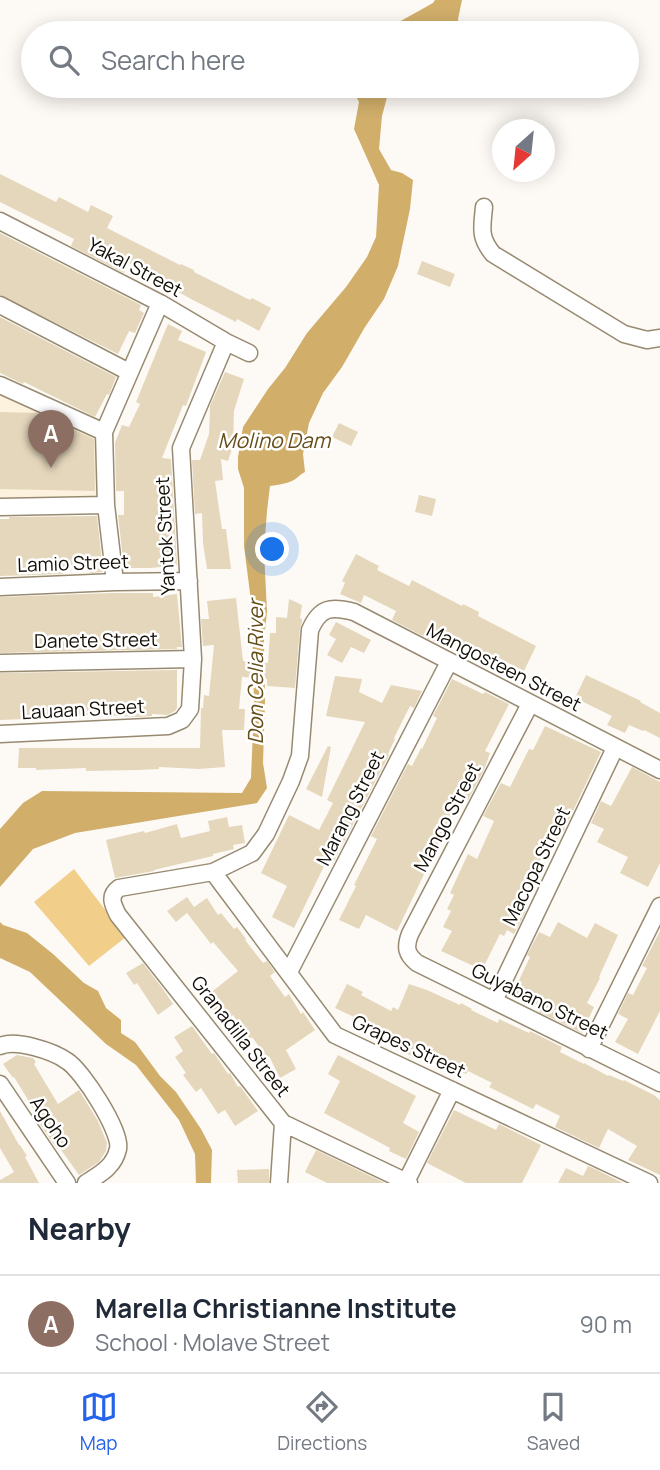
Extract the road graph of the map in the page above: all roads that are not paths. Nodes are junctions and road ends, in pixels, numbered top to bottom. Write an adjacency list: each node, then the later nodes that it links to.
1 (484, 207): 5 (street)
2 (0, 221): 3 (street, Yakal Street)
3 (160, 303): 6 (street, Yakal Street); 8 (street)
4 (0, 305): 8 (street)
5 (660, 338)
6 (226, 342): 7 (street, Yakal Street); 13 (street, Yantok Street)
7 (249, 353)
8 (129, 372): 10 (street)
9 (0, 385): 10 (street)
10 (104, 432): 11 (street)
11 (106, 505): 12 (street); 14 (street)
12 (0, 507)
13 (189, 581): 14 (street, Lamio Street); 16 (street, Yantok Street)
14 (116, 582): 15 (street, Lamio Street)
15 (0, 587)
16 (193, 659): 18 (street, Danete Street); 20 (street, Yantok Street)
17 (449, 662): 19 (street, Mangosteen Street); 24 (street, Mangosteen Street); 27 (street, Marang Street)
18 (0, 663)
19 (530, 704): 22 (street, Mangosteen Street); 26 (street, Mango Street)
20 (168, 726): 21 (street, Lauaan Street)
21 (0, 734)
22 (615, 748): 23 (street, Mangosteen Street); 28 (street, Macopa Street)
23 (660, 770)
24 (213, 872): 27 (street, Grapes Street); 34 (street, Granadilla Street)
25 (660, 906): 30 (street)
26 (406, 950): 28 (street, Guyabano Street)
27 (289, 972): 33 (street, Grapes Street)
28 (494, 1001): 30 (street, Guyabano Street)
29 (0, 1046): 37 (street)
30 (589, 1049): 31 (street, Guyabano Street)
31 (660, 1083)
32 (0, 1084): 36 (street, Agoho)
33 (452, 1090): 35 (street); 39 (street, Grapes Street)
34 (283, 1123): 35 (street, Granadilla Street); 38 (street)
35 (407, 1182)
36 (67, 1183)
37 (86, 1183)
38 (279, 1183)
39 (649, 1183)

